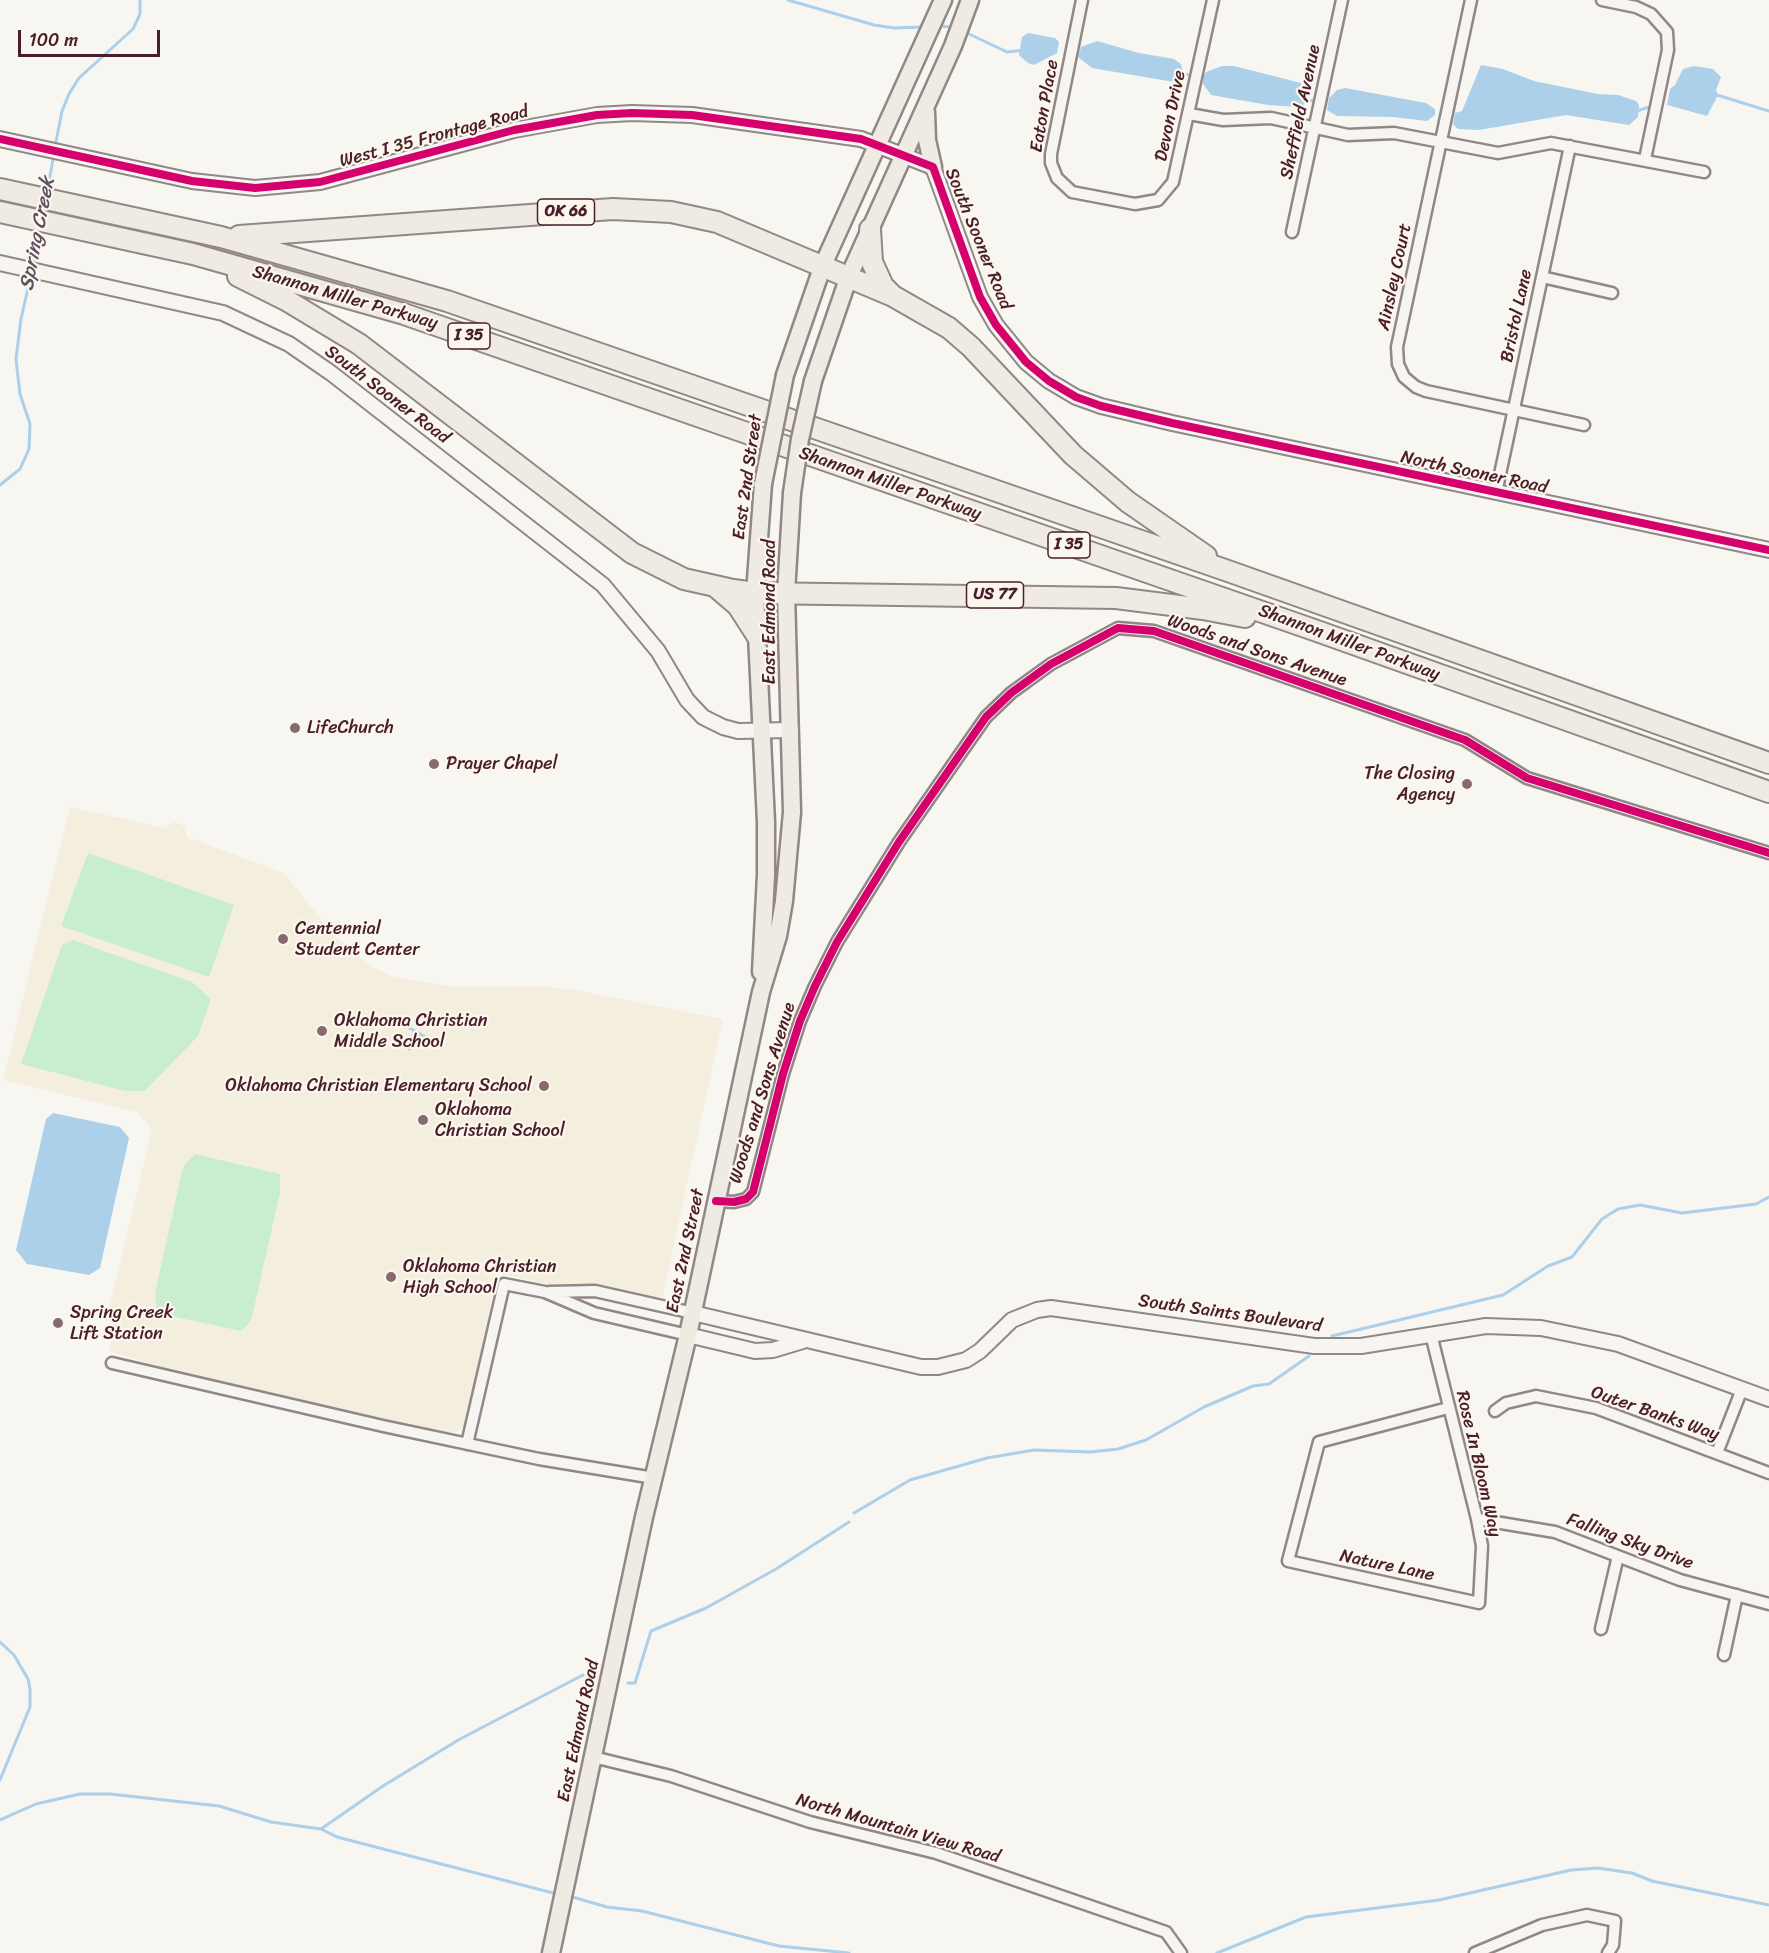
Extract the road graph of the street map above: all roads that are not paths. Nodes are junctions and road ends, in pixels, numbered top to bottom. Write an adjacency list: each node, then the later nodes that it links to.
1 (943, 0): 13 (main road, East 2nd Street)
2 (970, 0): 8 (main road)
3 (1082, 0): 20 (street, Eaton Place)
4 (1213, 0): 9 (street, Devon Drive)
5 (1342, 0): 10 (street, Sheffield Avenue)
6 (1472, 0): 12 (street, Ainsley Court)
7 (1602, 0): 16 (street)
8 (926, 106): 15 (main road); 17 (main road)
9 (1189, 114): 10 (street); 20 (street, Devon Drive)
10 (1315, 128): 12 (street); 23 (street, Sheffield Avenue)
11 (0, 139): 13 (street, West I 35 Frontage Road)
12 (1440, 142): 14 (street); 32 (street, Ainsley Court)
13 (878, 144): 15 (street, West I 35 Frontage Road); 27 (main road, East 2nd Street)
14 (1570, 146): 16 (street); 29 (street, Bristol Lane)
15 (904, 154): 17 (street, South Sooner Road); 22 (main road)
16 (1645, 159): 18 (street)
17 (933, 167): 33 (street, South Sooner Road)
18 (1704, 172)
19 (0, 189): 24 (highway, Shannon Miller Parkway / I 35)
20 (1125, 203)
21 (8, 213): 25 (highway, Shannon Miller Parkway / I 35)
22 (870, 229): 28 (main road); 31 (highway)
23 (1292, 232)
24 (221, 237): 27 (highway, OK 66); 37 (highway, Shannon Miller Parkway / I 35)
25 (193, 254): 38 (highway); 41 (highway, Shannon Miller Parkway / I 35)
26 (3, 264): 44 (street, South Sooner Road)
27 (823, 265): 28 (highway, OK 66); 39 (main road, East 2nd Street, bridge)
28 (849, 276): 31 (highway); 40 (main road, East Edmond Road, bridge)
29 (1542, 278): 30 (street); 32 (street, Bristol Lane)
30 (1612, 292)
31 (892, 296): 37 (highway)
32 (1514, 410): 34 (street, Ainsley Court); 35 (street, Bristol Lane)
33 (1172, 423): 35 (street, North Sooner Road)
34 (1584, 425)
35 (1496, 493): 36 (street, North Sooner Road)
36 (1769, 550)
37 (1228, 571): 45 (highway, Shannon Miller Parkway / I 35)
38 (715, 587): 39 (highway); 42 (highway)
39 (755, 593): 40 (highway, US 77); 42 (main road, East 2nd Street)
40 (786, 594): 41 (highway, US 77); 43 (main road, East Edmond Road)
41 (1317, 631): 48 (highway, Shannon Miller Parkway / I 35)
42 (758, 638): 44 (main road, East 2nd Street)
43 (790, 730): 44 (street, South Sooner Road); 50 (main road, East 2nd Street)
44 (761, 731): 50 (main road, East 2nd Street)
45 (1709, 742): 46 (highway); 47 (highway, Shannon Miller Parkway / I 35)
46 (1769, 757)
47 (1769, 763)
48 (1769, 792)
49 (1769, 853): 51 (street, Woods and Sons Avenue)
50 (761, 992): 51 (main road, East 2nd Street)
51 (716, 1201): 53 (main road, East 2nd Street)
52 (545, 1292): 53 (street, South Saints Boulevard); 54 (street, South Saints Boulevard); 62 (street, South Saints Boulevard)
53 (693, 1313): 54 (main road, East 2nd Street); 56 (street, South Saints Boulevard)
54 (688, 1335): 56 (street, South Saints Boulevard); 65 (main road, East 2nd Street)
55 (1431, 1335): 56 (street, South Saints Boulevard); 58 (street, South Saints Boulevard); 60 (street, Rose In Bloom Way)
56 (803, 1341)
57 (112, 1363): 62 (street)
58 (1742, 1389): 59 (street, South Saints Boulevard); 63 (street)
59 (1769, 1398)
60 (1448, 1408): 67 (street, Rose In Bloom Way); 70 (street, Nature Lane)
61 (1495, 1411): 63 (street, Outer Banks Way)
62 (467, 1444): 65 (street)
63 (1718, 1453): 64 (street, Outer Banks Way)
64 (1769, 1473)
65 (654, 1478): 66 (main road, East 2nd Street)
66 (644, 1517): 74 (main road, East Edmond Road)
67 (1477, 1519): 68 (street, Falling Sky Drive); 70 (street, Rose In Bloom Way)
68 (1618, 1556): 69 (street, Falling Sky Drive); 72 (street)
69 (1737, 1595): 71 (street, Falling Sky Drive); 73 (street)
70 (1479, 1603)
71 (1769, 1604)
72 (1601, 1629)
73 (1724, 1655)
74 (593, 1757): 75 (main road, East Edmond Road); 76 (street, North Mountain View Road)
75 (551, 1953)
76 (1181, 1953)
77 (1475, 1953): 78 (street)
78 (1608, 1953)

